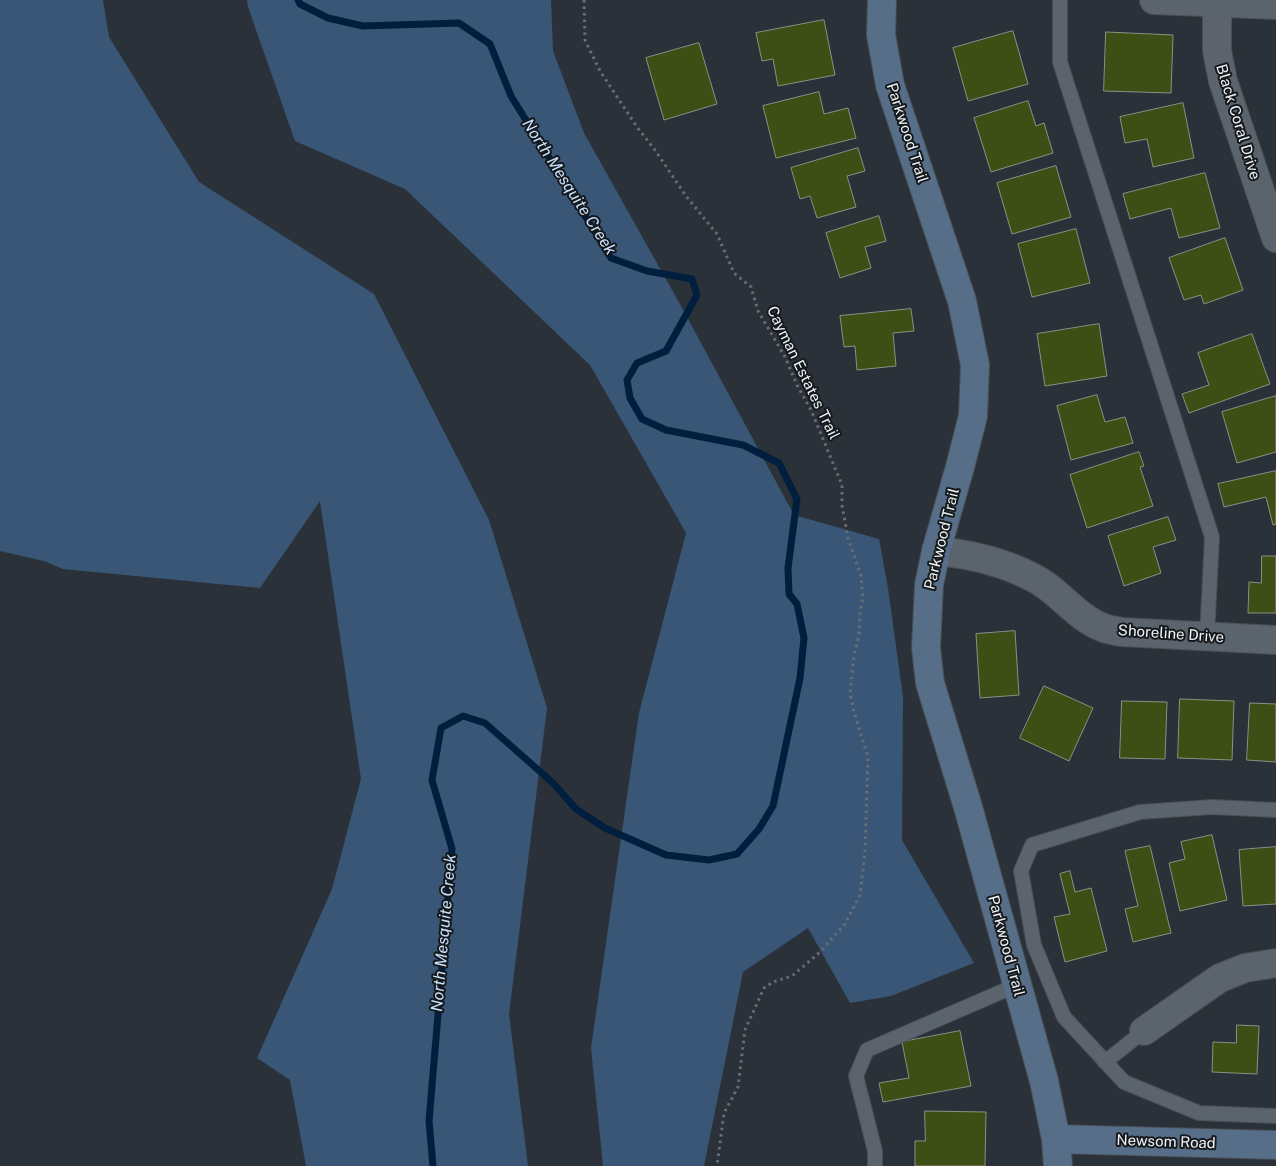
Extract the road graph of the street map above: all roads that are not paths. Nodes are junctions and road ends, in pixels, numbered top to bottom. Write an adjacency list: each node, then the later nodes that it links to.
1 (882, 0): 7 (street, Parkwood Trail)
2 (1060, 0): 8 (lane)
3 (1154, 0): 4 (street)
4 (1218, 3): 5 (street); 6 (street, Black Coral Drive)
5 (1276, 5)
6 (1276, 238)
7 (936, 551): 8 (street, Shoreline Drive); 12 (street, Parkwood Trail)
8 (1207, 636): 9 (street, Shoreline Drive)
9 (1276, 640)
10 (1276, 810): 14 (lane)
11 (1276, 963): 13 (street)
12 (1017, 985): 16 (street, Parkwood Trail); 18 (lane)
13 (1144, 1031): 14 (lane)
14 (1105, 1062): 15 (lane)
15 (1276, 1116)
16 (1056, 1139): 17 (street, Newsom Road); 19 (street, Parkwood Trail)
17 (1276, 1145)
18 (875, 1166)
19 (1058, 1166)

